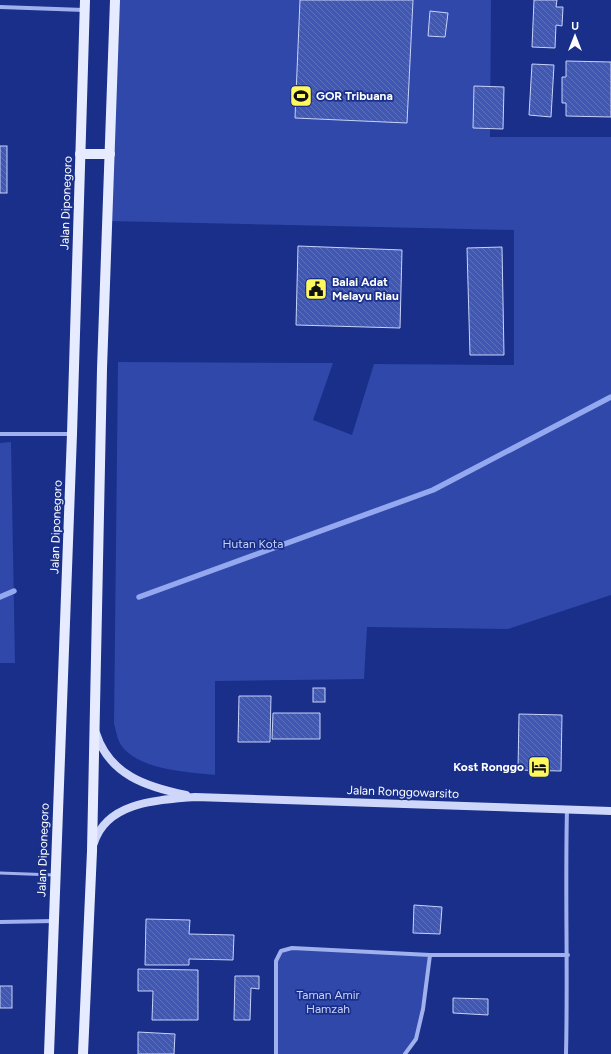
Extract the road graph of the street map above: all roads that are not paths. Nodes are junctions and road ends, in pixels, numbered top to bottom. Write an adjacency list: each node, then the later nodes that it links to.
1 (115, 0): 5 (main road)
2 (85, 5): 3 (street); 4 (main road, Jalan Diponegoro)
3 (0, 7)
4 (80, 154): 5 (main road); 7 (main road, Jalan Diponegoro)
5 (110, 154): 8 (main road)
6 (0, 434): 7 (street)
7 (72, 434): 14 (main road, Jalan Diponegoro)
8 (95, 727): 9 (street, Jalan Ronggowarsito); 12 (main road)
9 (195, 797): 10 (street, Jalan Ronggowarsito); 12 (street, Jalan Ronggowarsito)
10 (567, 809): 11 (street, Jalan Ronggowarsito); 18 (street)
11 (611, 811)
12 (92, 851): 20 (main road)
13 (0, 873): 14 (lane)
14 (56, 875): 15 (main road, Jalan Diponegoro)
15 (53, 921): 16 (street); 19 (main road, Jalan Diponegoro)
16 (0, 922)
17 (430, 955): 18 (street); 21 (street); 22 (street)
18 (568, 955): 23 (street)
19 (49, 1054)
20 (83, 1054)
21 (276, 1054)
22 (405, 1054)
23 (566, 1054)

